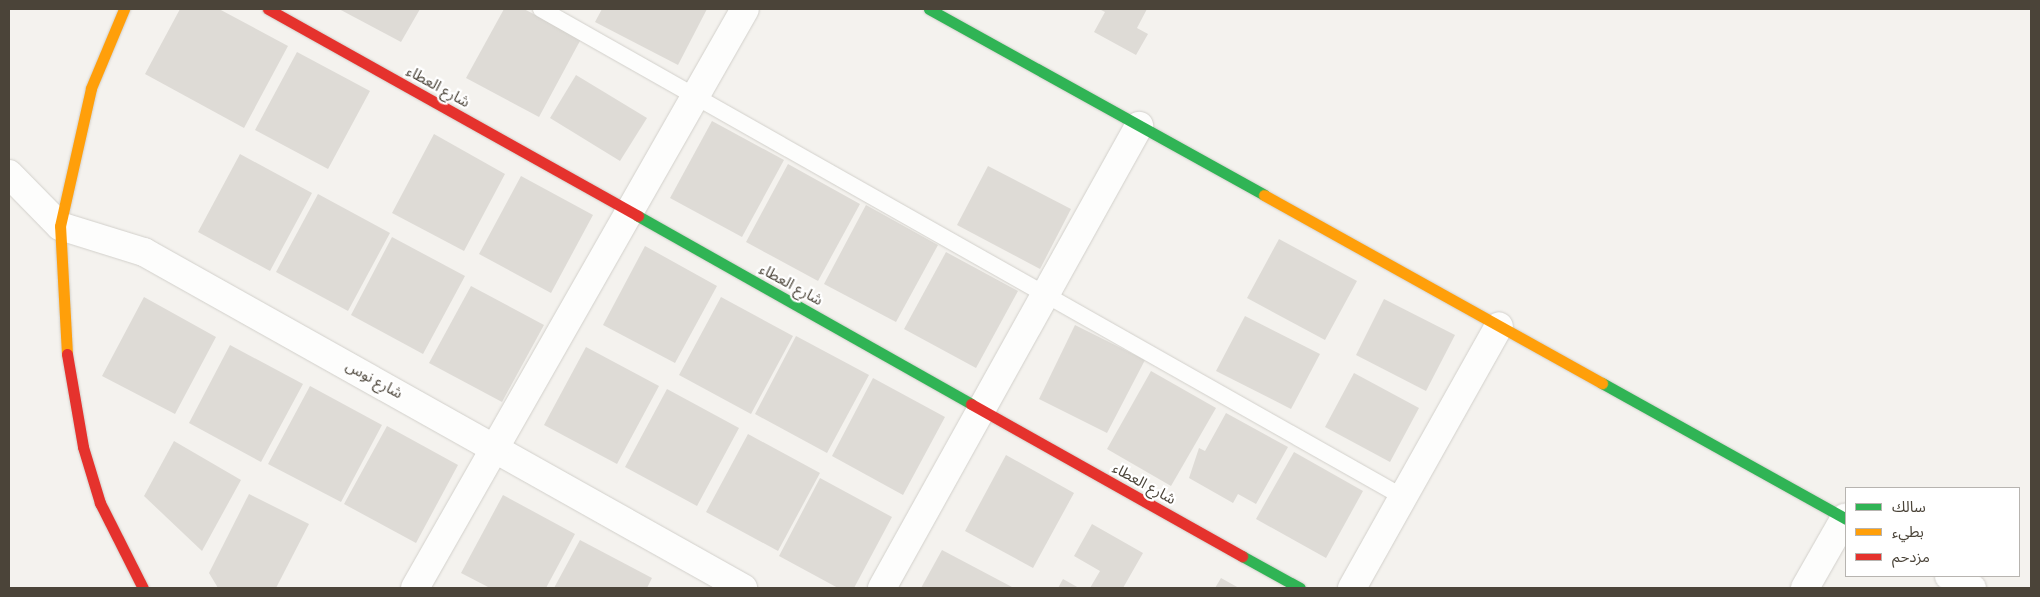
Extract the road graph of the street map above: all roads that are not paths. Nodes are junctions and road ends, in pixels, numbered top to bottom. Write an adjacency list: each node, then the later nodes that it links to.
1 (124, 9): 10 (street)
2 (268, 9): 9 (street, شارع العطاء)
3 (541, 9): 6 (lane)
4 (745, 9): 6 (street)
5 (929, 9): 7 (street)
6 (695, 96): 9 (street); 11 (lane)
7 (1139, 126): 11 (street); 12 (street)
8 (9, 174): 10 (street, شارع نوس)
9 (629, 212): 13 (street, شارع العطاء); 14 (street)
10 (60, 226): 14 (street, شارع نوس); 19 (street)
11 (1046, 295): 13 (street); 15 (lane)
12 (1499, 326): 15 (street); 16 (street)
13 (982, 409): 22 (street); 23 (street, شارع العطاء)
14 (494, 448): 20 (street); 21 (street, شارع نوس)
15 (1403, 497): 24 (street)
16 (1845, 517)
17 (1845, 520): 25 (street)
18 (1951, 577): 26 (street)
19 (143, 588)
20 (415, 588)
21 (743, 588)
22 (882, 588)
23 (1300, 588)
24 (1352, 588)
25 (1805, 588)
26 (1972, 588)

